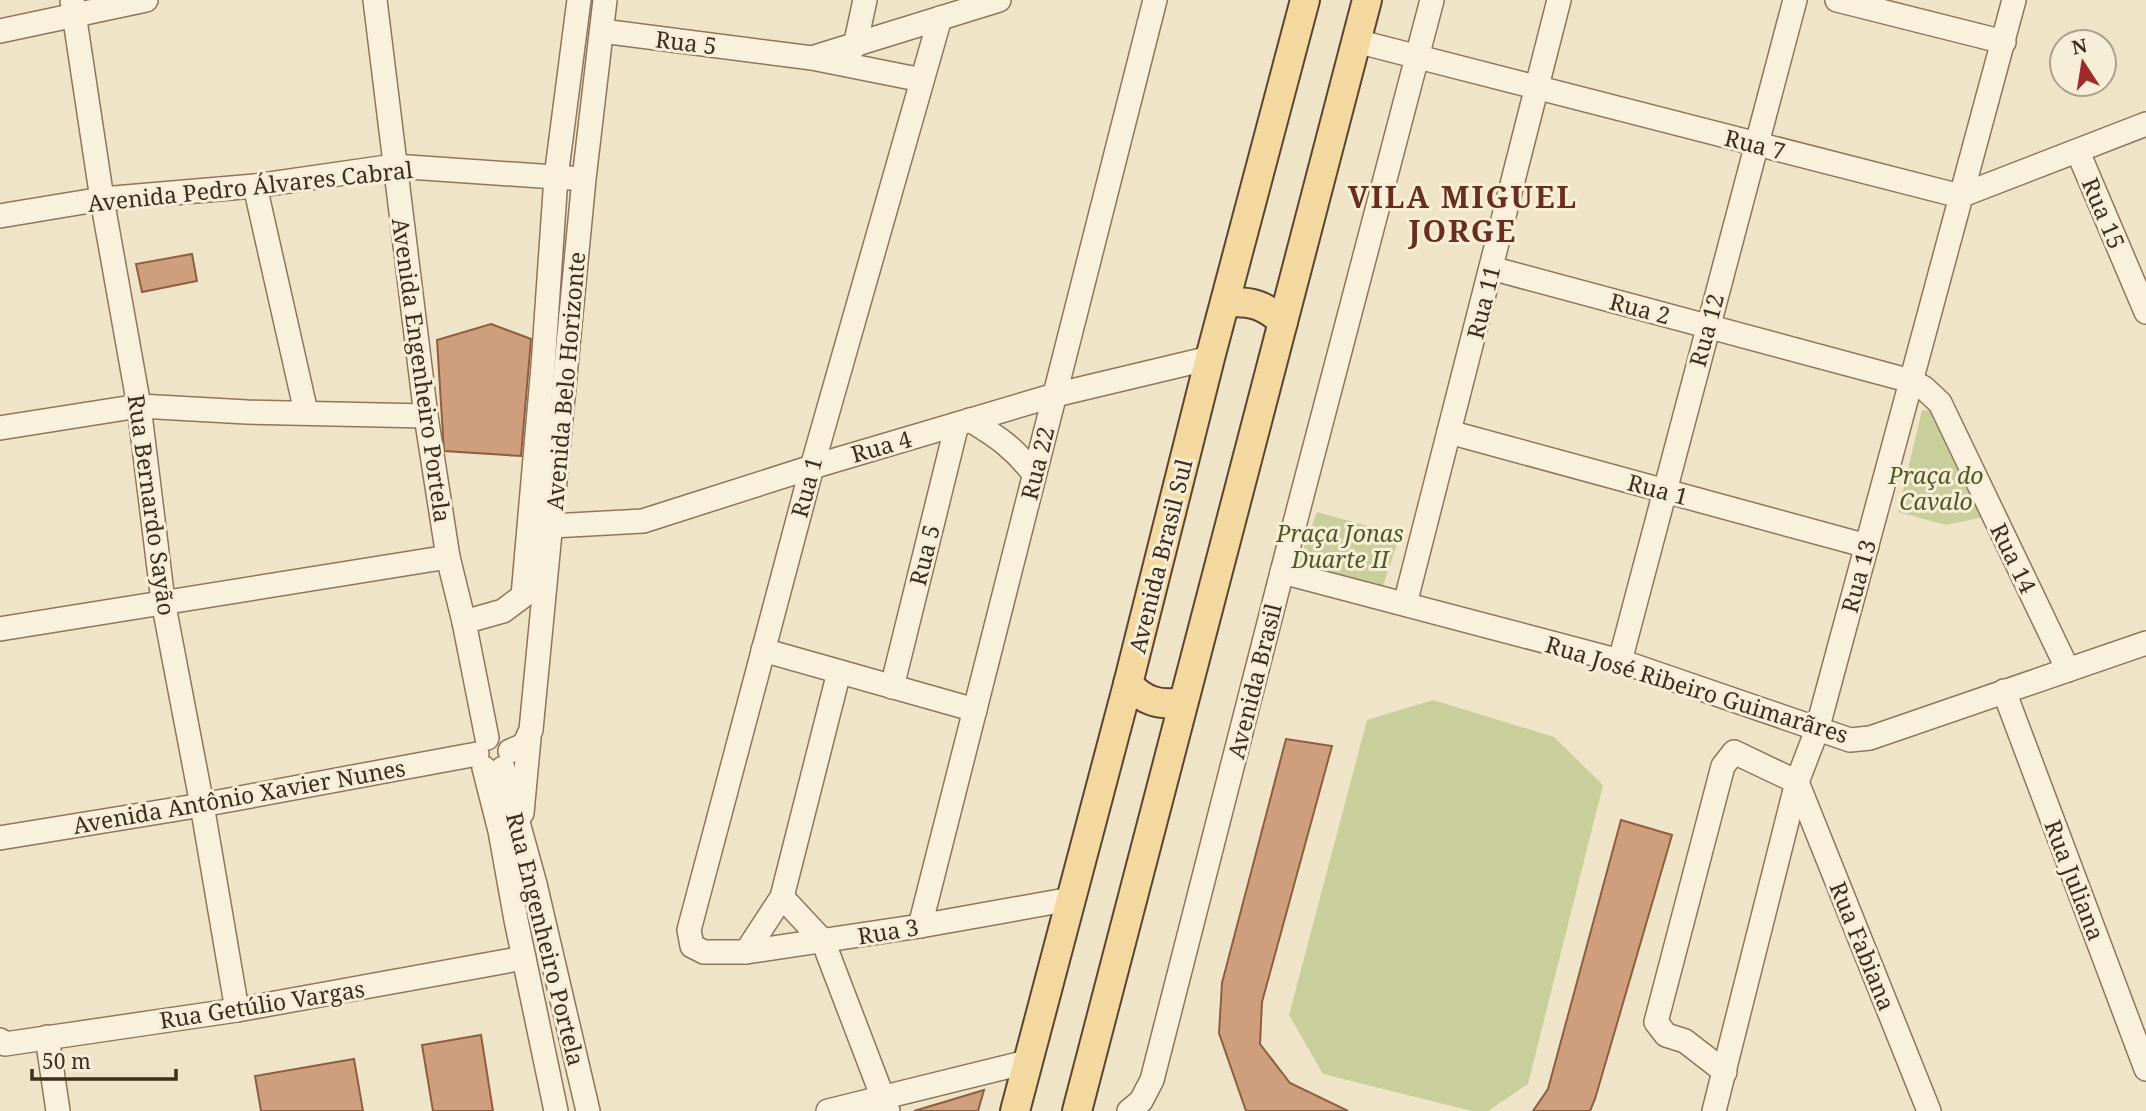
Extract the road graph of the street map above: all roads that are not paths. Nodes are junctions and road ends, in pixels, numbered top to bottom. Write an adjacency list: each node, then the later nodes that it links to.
1 (146, 0): 15 (street)
2 (375, 0): 29 (street, Avenida Engenheiro Portela)
3 (579, 0): 30 (street, Avenida Belo Horizonte)
4 (605, 0): 18 (street, Avenida Belo Horizonte)
5 (866, 0): 21 (street)
6 (999, 0): 16 (street, Rua 5)
7 (1155, 0): 45 (street, Rua 22)
8 (1305, 0): 37 (main road, Avenida Brasil Sul)
9 (1367, 0): 19 (main road)
10 (1432, 0): 22 (street, Avenida Brasil)
11 (1559, 0): 25 (street, Rua 11)
12 (1795, 0): 27 (street, Rua 12)
13 (1837, 0): 20 (street)
14 (2014, 0): 20 (street, Rua 13)
15 (73, 7): 17 (street); 34 (street, Rua Bernardo Sayão)
16 (940, 18): 21 (street, Rua 5); 24 (street, Rua 1)
17 (0, 31)
18 (602, 31): 23 (street, Rua 5); 31 (street, Avenida Belo Horizonte)
19 (1356, 41): 22 (street, Rua 7); 38 (main road)
20 (2004, 42): 33 (street, Rua 13)
21 (855, 46): 23 (street, Rua 5)
22 (1417, 57): 25 (street, Rua 7); 58 (street, Avenida Brasil)
23 (811, 58): 24 (street, Rua 5)
24 (922, 80): 52 (street, Rua 1)
25 (1537, 88): 27 (street, Rua 7); 36 (street, Rua 11)
26 (2146, 124): 28 (street)
27 (1755, 144): 33 (street, Rua 7); 42 (street, Rua 12)
28 (2078, 152): 33 (street); 40 (street, Rua 15)
29 (394, 166): 30 (street, Avenida Pedro Álvares Cabral); 32 (street, Avenida Pedro Álvares Cabral); 48 (street, Avenida Engenheiro Portela)
30 (555, 177): 31 (street, Avenida Pedro Álvares Cabral); 61 (street, Avenida Belo Horizonte)
31 (584, 179): 55 (street, Avenida Belo Horizonte)
32 (255, 187): 34 (street, Avenida Pedro Álvares Cabral); 47 (street)
33 (1961, 197): 44 (street, Rua 13)
34 (102, 199): 35 (street, Avenida Pedro Álvares Cabral); 46 (street, Rua Bernardo Sayão)
35 (0, 216)
36 (1491, 268): 42 (street, Rua 2); 51 (street, Rua 11)
37 (1233, 270): 38 (main road); 39 (main road, Avenida Brasil Sul)
38 (1290, 290): 41 (main road)
39 (1226, 303): 41 (main road); 43 (main road, Avenida Brasil Sul)
40 (2146, 312)
41 (1283, 322): 71 (main road)
42 (1707, 326): 44 (street, Rua 2); 54 (street, Rua 12)
43 (1210, 358): 45 (street, Rua 4); 68 (main road, Avenida Brasil Sul)
44 (1911, 381): 56 (street, Rua 13); 66 (street, Rua 14)
45 (1055, 395): 49 (street, Rua 4); 53 (street, Rua 22)
46 (139, 406): 47 (street); 50 (street); 59 (street, Rua Bernardo Sayão)
47 (306, 412): 48 (street)
48 (426, 416): 57 (street, Avenida Engenheiro Portela)
49 (963, 422): 52 (street, Rua 4); 53 (street); 69 (street, Rua 5)
50 (0, 428)
51 (1449, 432): 54 (street, Rua 1); 60 (street, Rua 11)
52 (812, 467): 55 (street, Rua 4); 64 (street, Rua 1)
53 (1034, 474): 72 (street, Rua 22)
54 (1664, 491): 56 (street, Rua 1); 65 (street, Rua 12)
55 (552, 526): 76 (street, Avenida Belo Horizonte)
56 (1867, 546): 74 (street, Rua 13)
57 (448, 557): 59 (street); 61 (street, Avenida Engenheiro Portela)
58 (1282, 572): 60 (street, Rua José Ribeiro Guimarãres); 101 (street, Avenida Brasil)
59 (163, 601): 62 (street); 78 (street, Rua Bernardo Sayão)
60 (1405, 604): 65 (street, Rua José Ribeiro Guimarãres)
61 (464, 622): 76 (street, Avenida Engenheiro Portela)
62 (0, 629)
63 (2146, 643): 66 (street, Rua José Ribeiro Guimarãres)
64 (763, 650): 67 (street); 85 (street, Rua 1)
65 (1620, 661): 74 (street, Rua José Ribeiro Guimarãres)
66 (2068, 670): 70 (street, Rua José Ribeiro Guimarãres)
67 (839, 672): 69 (street); 81 (street)
68 (1128, 684): 71 (main road); 73 (main road, Avenida Brasil Sul)
69 (892, 687): 72 (street)
70 (2004, 691): 74 (street, Rua José Ribeiro Guimarãres); 92 (street, Rua Juliana)
71 (1182, 702): 75 (main road)
72 (975, 710): 83 (street, Rua 22)
73 (1119, 719): 75 (main road); 82 (main road, Avenida Brasil Sul)
74 (1817, 730): 77 (street, Rua 13)
75 (1173, 735): 100 (main road)
76 (498, 753): 78 (street, Avenida Antônio Xavier Nunes); 79 (street, Rua Engenheiro Portela); 79 (street, Avenida Belo Horizonte); 87 (street, Rua Engenheiro Portela)
77 (1797, 782): 93 (street, Rua 13); 93 (street); 103 (street, Rua Fabiana)
78 (202, 805): 80 (street, Avenida Antônio Xavier Nunes); 88 (street, Rua Bernardo Sayão)
79 (520, 827): 97 (street, Rua Engenheiro Portela)
80 (0, 838)
81 (782, 897): 84 (street); 86 (street)
82 (1071, 899): 83 (street, Rua 3); 91 (main road, Avenida Brasil Sul)
83 (920, 926): 84 (street, Rua 3)
84 (822, 941): 86 (street, Rua 3); 94 (street)
85 (704, 952): 86 (street, Rua 3)
86 (746, 952)
87 (524, 958): 88 (street, Rua Getúlio Vargas); 96 (street, Rua Engenheiro Portela)
88 (237, 1010): 89 (street, Rua Getúlio Vargas)
89 (47, 1037): 90 (street, Rua Getúlio Vargas); 95 (street)
90 (2, 1045)
91 (1027, 1062): 94 (street); 99 (main road, Avenida Brasil Sul)
92 (2146, 1069)
93 (1724, 1072): 102 (street, Rua 13)
94 (885, 1104): 98 (street)
95 (58, 1111)
96 (556, 1111)
97 (588, 1111)
98 (828, 1111)
99 (1014, 1111)
100 (1077, 1111)
101 (1130, 1111)
102 (1714, 1111)
103 (1929, 1111)

